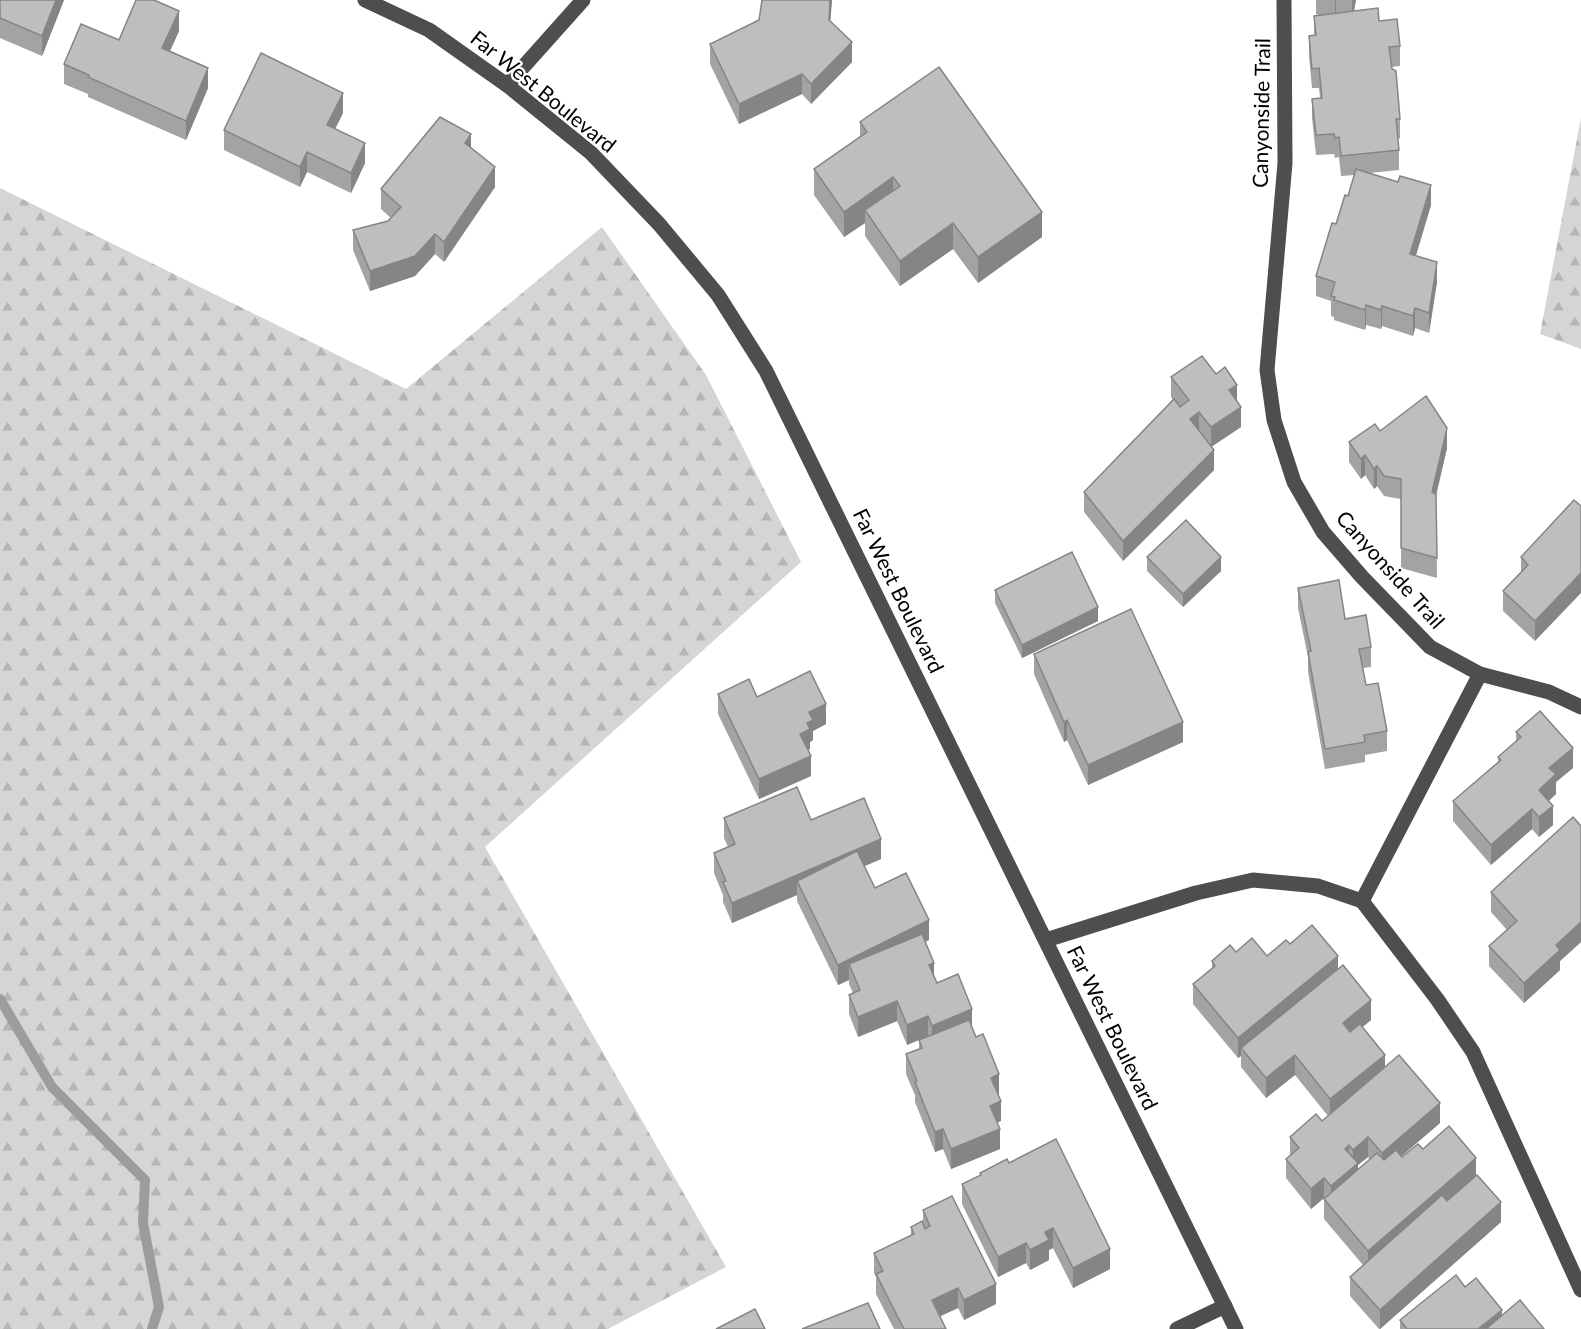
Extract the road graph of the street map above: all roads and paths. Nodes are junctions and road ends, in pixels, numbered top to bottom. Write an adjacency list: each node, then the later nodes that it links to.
1 (365, 0): 4 (street, Far West Boulevard)
2 (583, 0): 4 (street)
3 (1284, 0): 5 (street, Canyonside Trail)
4 (507, 85): 8 (street, Far West Boulevard)
5 (1480, 674): 6 (street, Canyonside Trail); 7 (street)
6 (1581, 707)
7 (1362, 902): 8 (street); 9 (street)
8 (1046, 940): 10 (street, Far West Boulevard)
9 (1581, 1290)
10 (1225, 1305): 11 (street); 12 (street, Far West Boulevard)
11 (1177, 1329)
12 (1236, 1329)

